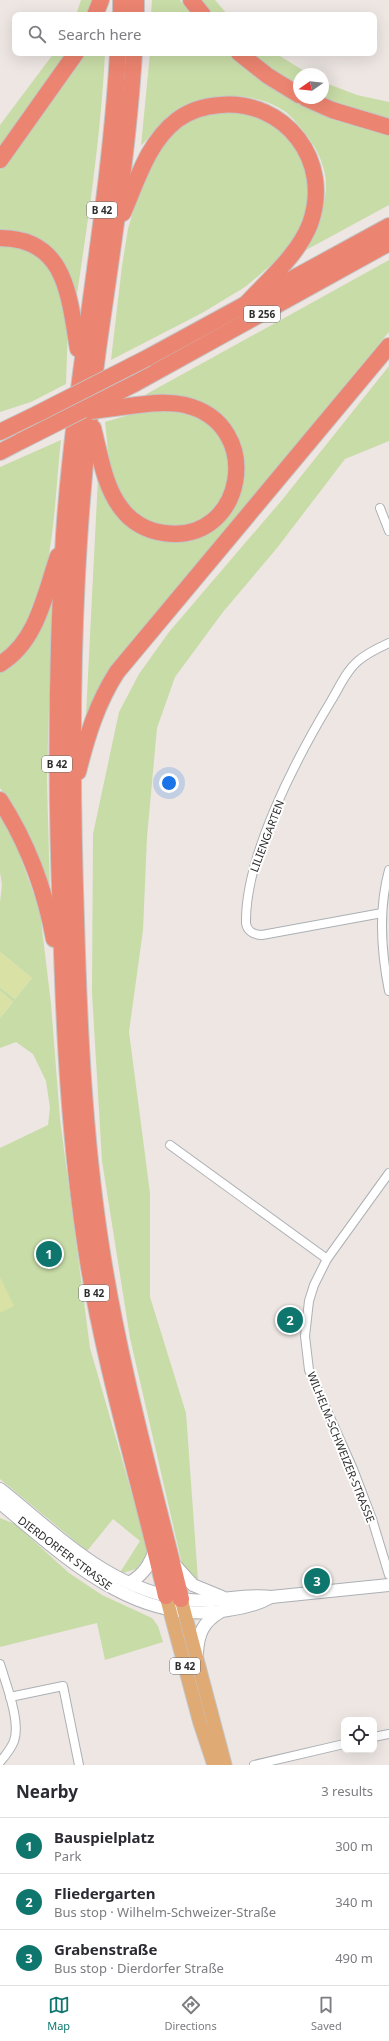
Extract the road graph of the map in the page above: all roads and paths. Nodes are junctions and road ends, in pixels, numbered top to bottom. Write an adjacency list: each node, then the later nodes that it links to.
1 (101, 0): 5 (highway)
2 (120, 0): 6 (highway)
3 (136, 0): 7 (highway)
4 (191, 0): 8 (highway)
5 (96, 12)
6 (121, 12)
7 (136, 12)
8 (200, 12)
9 (74, 56): 16 (highway)
10 (118, 56): 23 (highway, B 42)
11 (134, 56): 18 (highway, B 42)
12 (243, 56): 13 (highway)
13 (293, 91)
14 (319, 104): 15 (highway)
15 (389, 127)
16 (0, 160)
17 (389, 226): 21 (highway, B 256)
18 (115, 233): 21 (highway); 24 (highway, B 42)
19 (0, 238): 23 (highway)
20 (389, 243): 24 (highway, B 256, bridge)
21 (246, 304): 26 (highway, B 256, bridge)
22 (389, 346): 34 (highway)
23 (80, 367): 31 (highway, B 42)
24 (85, 416): 24 (highway, bridge); 28 (highway, B 256, bridge); 34 (highway, B 42)
25 (0, 424): 26 (highway)
26 (19, 424): 27 (highway, B 256)
27 (0, 432)
28 (0, 452)
29 (380, 508): 30 (street)
30 (389, 531)
31 (64, 535): 33 (highway); 39 (highway, B 42)
32 (389, 643): 37 (street, LILIENGARTEN)
33 (0, 664)
34 (72, 795): 41 (highway, B 42)
35 (0, 800): 39 (highway)
36 (389, 870): 37 (street)
37 (382, 913): 38 (street)
38 (389, 991)
39 (63, 992): 41 (highway, B 42)
40 (170, 1145): 44 (street)
41 (83, 1164): 43 (highway, B 42)
42 (389, 1173): 44 (street, WILHELM-SCHWEIZER-STRASSE)
43 (86, 1193): 47 (highway, B 42); 48 (highway, B 42)
44 (327, 1259): 49 (street, WILHELM-SCHWEIZER-STRASSE)
45 (1, 1491): 50 (main road, DIERDORFER STRASSE)
46 (0, 1503): 54 (main road, DIERDORFER STRASSE)
47 (155, 1549): 50 (main road); 54 (highway, B 42)
48 (172, 1560): 53 (main road); 54 (highway, B 42)
49 (389, 1575)
50 (129, 1583): 54 (main road, DIERDORFER STRASSE)
51 (389, 1585): 52 (main road, DIERDORFER STRASSE)
52 (271, 1597): 53 (main road, DIERDORFER STRASSE); 55 (main road, DIERDORFER STRASSE)
53 (227, 1599): 54 (main road, DIERDORFER STRASSE)
54 (175, 1604): 55 (main road, DIERDORFER STRASSE); 56 (main road, B 42); 64 (main road, B 42)
55 (220, 1612): 56 (main road)
56 (196, 1657): 65 (main road, B 42)
57 (0, 1664): 58 (street)
58 (10, 1697): 62 (street); 63 (street)
59 (389, 1734): 60 (street)
60 (377, 1736)
61 (341, 1745): 66 (street)
62 (0, 1762)
63 (79, 1765)
64 (214, 1765)
65 (225, 1765)
66 (254, 1765)

